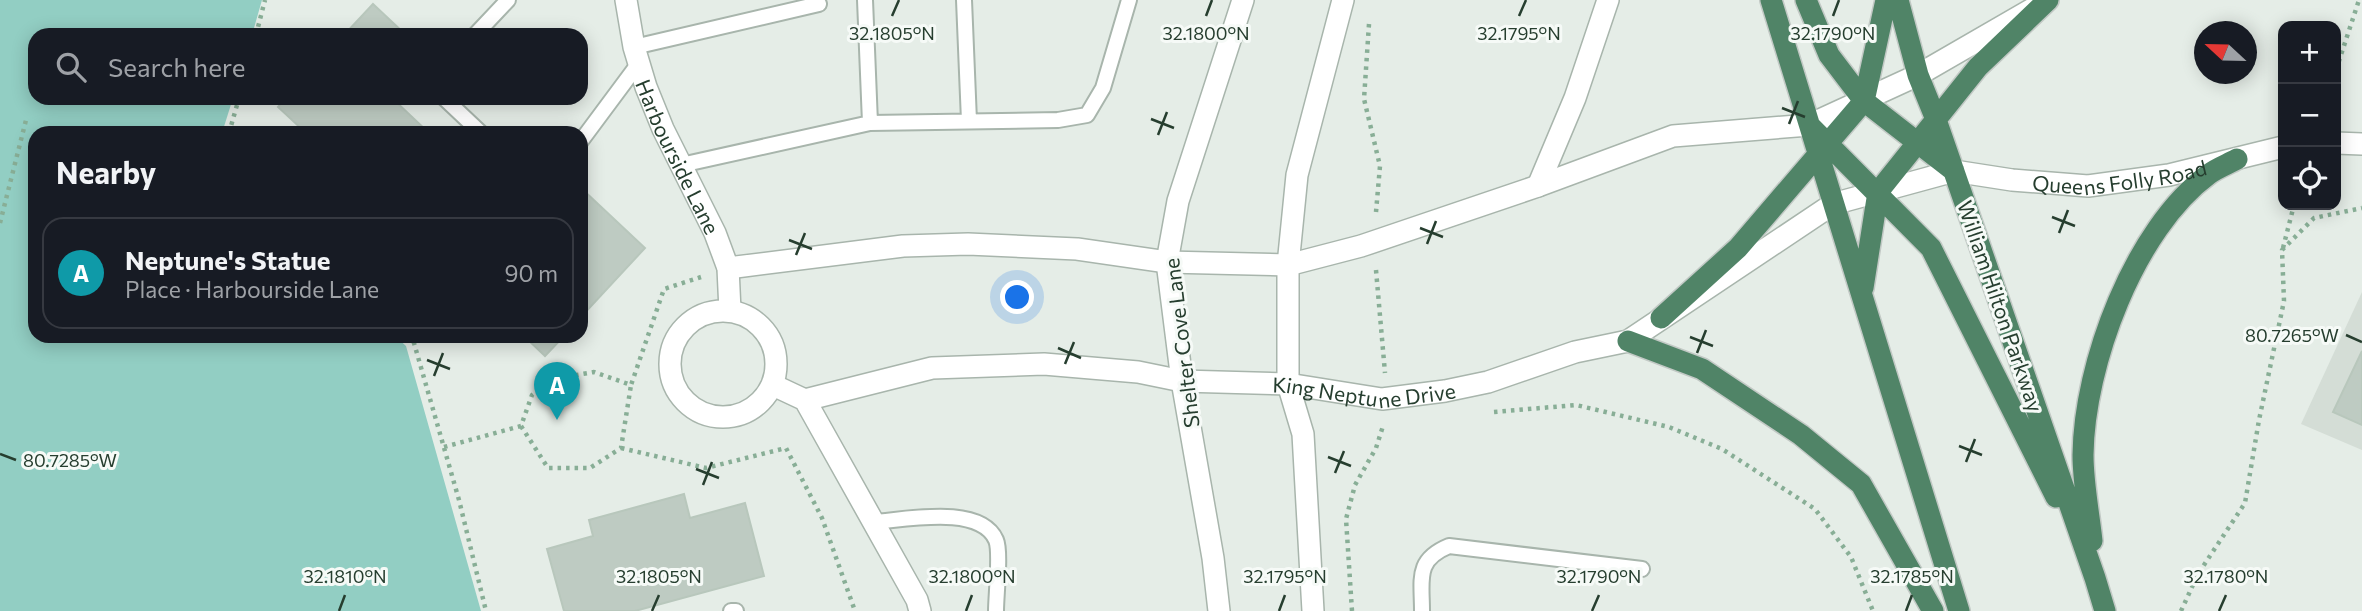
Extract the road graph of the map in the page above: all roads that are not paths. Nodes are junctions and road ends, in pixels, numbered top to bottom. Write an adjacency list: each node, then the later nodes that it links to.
1 (508, 0): 16 (lane)
2 (611, 0): 15 (lane)
3 (865, 0): 23 (lane)
4 (964, 0): 22 (lane)
5 (1129, 0): 22 (lane)
6 (1242, 0): 38 (street, Shelter Cove Lane)
7 (1343, 0): 39 (street)
8 (1608, 0): 35 (street)
9 (1771, 0): 24 (highway)
10 (1807, 0): 19 (highway)
11 (1886, 0): 19 (highway)
12 (1898, 0): 18 (highway, William Hilton Parkway)
13 (2048, 0): 18 (street); 21 (highway)
14 (819, 5): 17 (lane)
15 (628, 9): 17 (street, Harbourside Lane)
16 (482, 28)
17 (637, 55): 26 (lane); 33 (street, Harbourside Lane)
18 (1919, 75): 19 (street); 21 (highway, William Hilton Parkway)
19 (1864, 101): 24 (street); 27 (highway); 31 (highway)
20 (451, 105): 25 (lane)
21 (1935, 117): 27 (highway); 34 (highway, William Hilton Parkway)
22 (969, 121): 23 (lane)
23 (870, 123): 33 (lane)
24 (1809, 125): 31 (highway); 35 (street)
25 (474, 126)
26 (588, 130)
27 (1917, 142): 34 (highway); 36 (highway)
28 (2341, 143): 29 (street)
29 (2362, 144)
30 (2278, 148): 32 (street, Queens Folly Road)
31 (1824, 150): 36 (highway); 37 (highway); 43 (highway)
32 (2237, 159): 34 (street, Queens Folly Road); 51 (highway)
33 (681, 165): 40 (street, Harbourside Lane)
34 (1954, 171): 36 (street, King Neptune Drive); 51 (highway, William Hilton Parkway)
35 (1538, 186): 39 (street)
36 (1878, 192): 37 (street, King Neptune Drive); 41 (highway); 51 (highway)
37 (1833, 204): 41 (highway); 43 (street, King Neptune Drive)
38 (1167, 262): 39 (street); 40 (street); 45 (street, Shelter Cove Lane)
39 (1288, 265): 47 (street)
40 (728, 268): 42 (street, Harbourside Lane)
41 (1862, 295): 58 (highway)
42 (730, 311): 46 (street); 46 (street)
43 (1661, 318): 44 (street, King Neptune Drive)
44 (1628, 341): 47 (street, King Neptune Drive); 57 (highway)
45 (1182, 382): 47 (street, King Neptune Drive); 48 (street, King Neptune Drive); 54 (street, Shelter Cove Lane)
46 (773, 384): 48 (street)
47 (1288, 384): 55 (street)
48 (805, 400): 49 (street)
49 (873, 522): 52 (street); 53 (lane)
50 (1642, 569): 56 (lane)
51 (2095, 578): 59 (highway, William Hilton Parkway)
52 (919, 611)
53 (996, 611)
54 (1219, 611)
55 (1313, 611)
56 (1422, 611)
57 (1933, 611)
58 (1959, 611)
59 (2105, 611)

